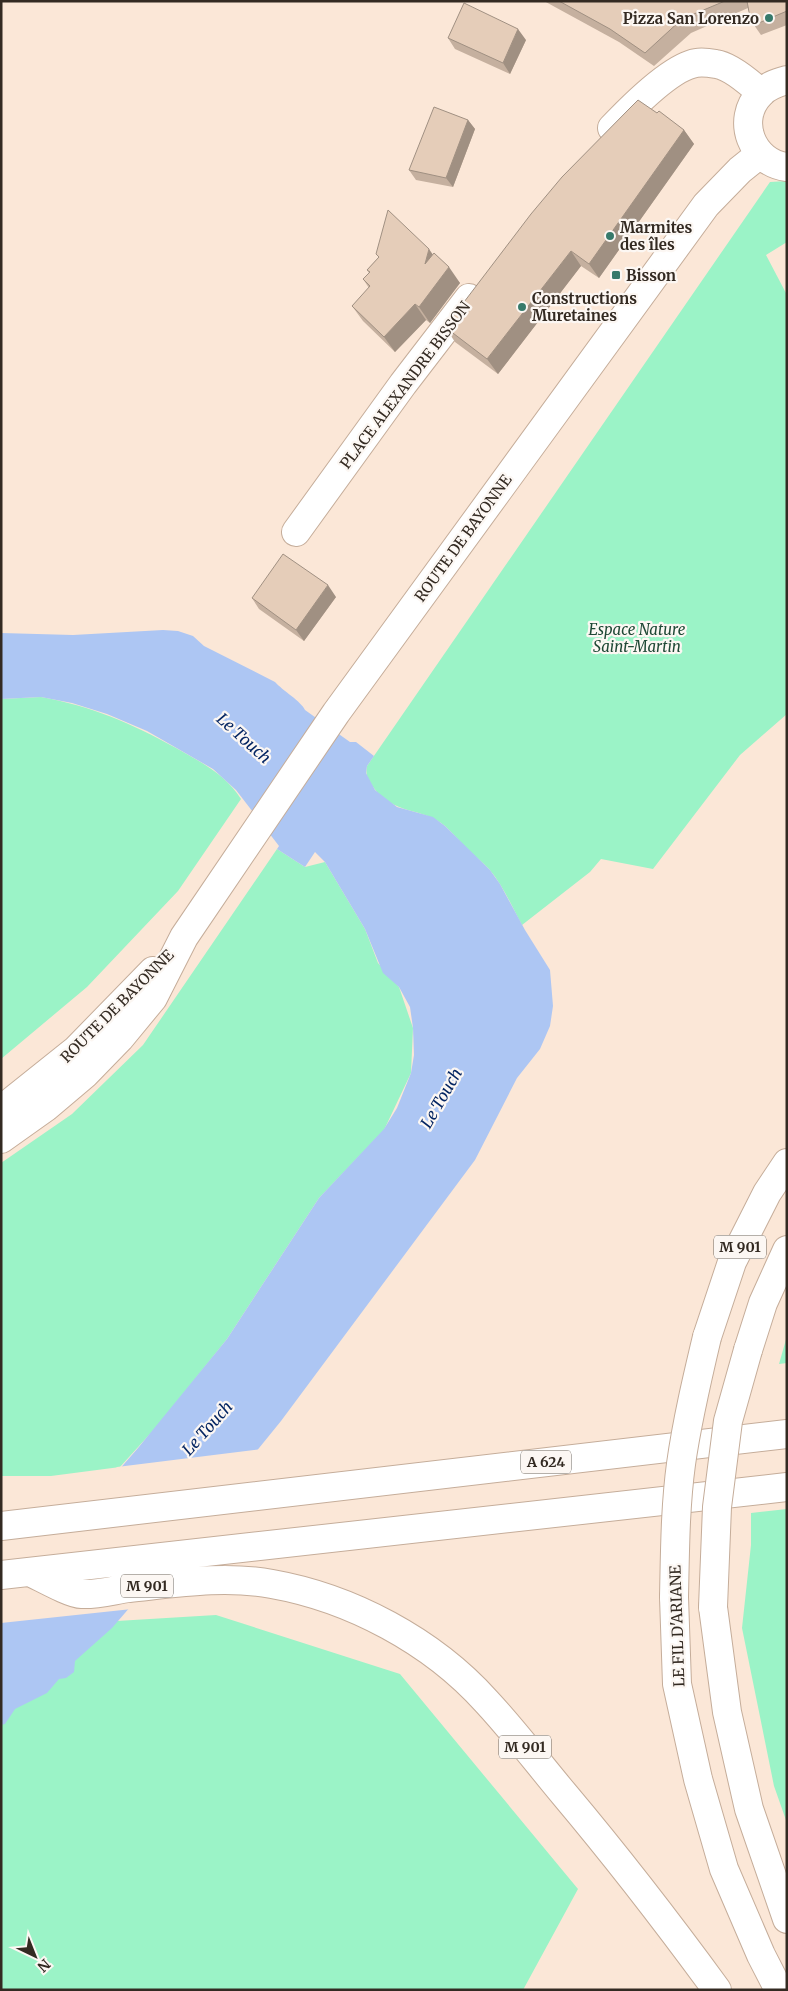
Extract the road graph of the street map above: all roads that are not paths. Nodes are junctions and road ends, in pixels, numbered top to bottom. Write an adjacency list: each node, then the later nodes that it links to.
1 (787, 80): 2 (main road)
2 (760, 93): 3 (main road); 4 (main road)
3 (594, 147)
4 (760, 154): 5 (main road); 8 (main road, ROUTE DE BAYONNE)
5 (787, 167)
6 (482, 281): 7 (main road, PLACE ALEXANDRE BISSON)
7 (296, 532)
8 (184, 937): 9 (main road, ROUTE DE BAYONNE); 10 (main road, ROUTE DE BAYONNE)
9 (1, 1110)
10 (1, 1139)
11 (787, 1163): 20 (main road, LE FIL D'ARIANE / M 901, bridge)
12 (787, 1250): 18 (main road, M 901, bridge)
13 (787, 1434): 15 (main road, A 624)
14 (787, 1487): 16 (main road)
15 (1, 1526)
16 (30, 1572): 17 (main road); 19 (main road, M 901)
17 (1, 1575)
18 (787, 1919)
19 (717, 1990)
20 (779, 1990)

